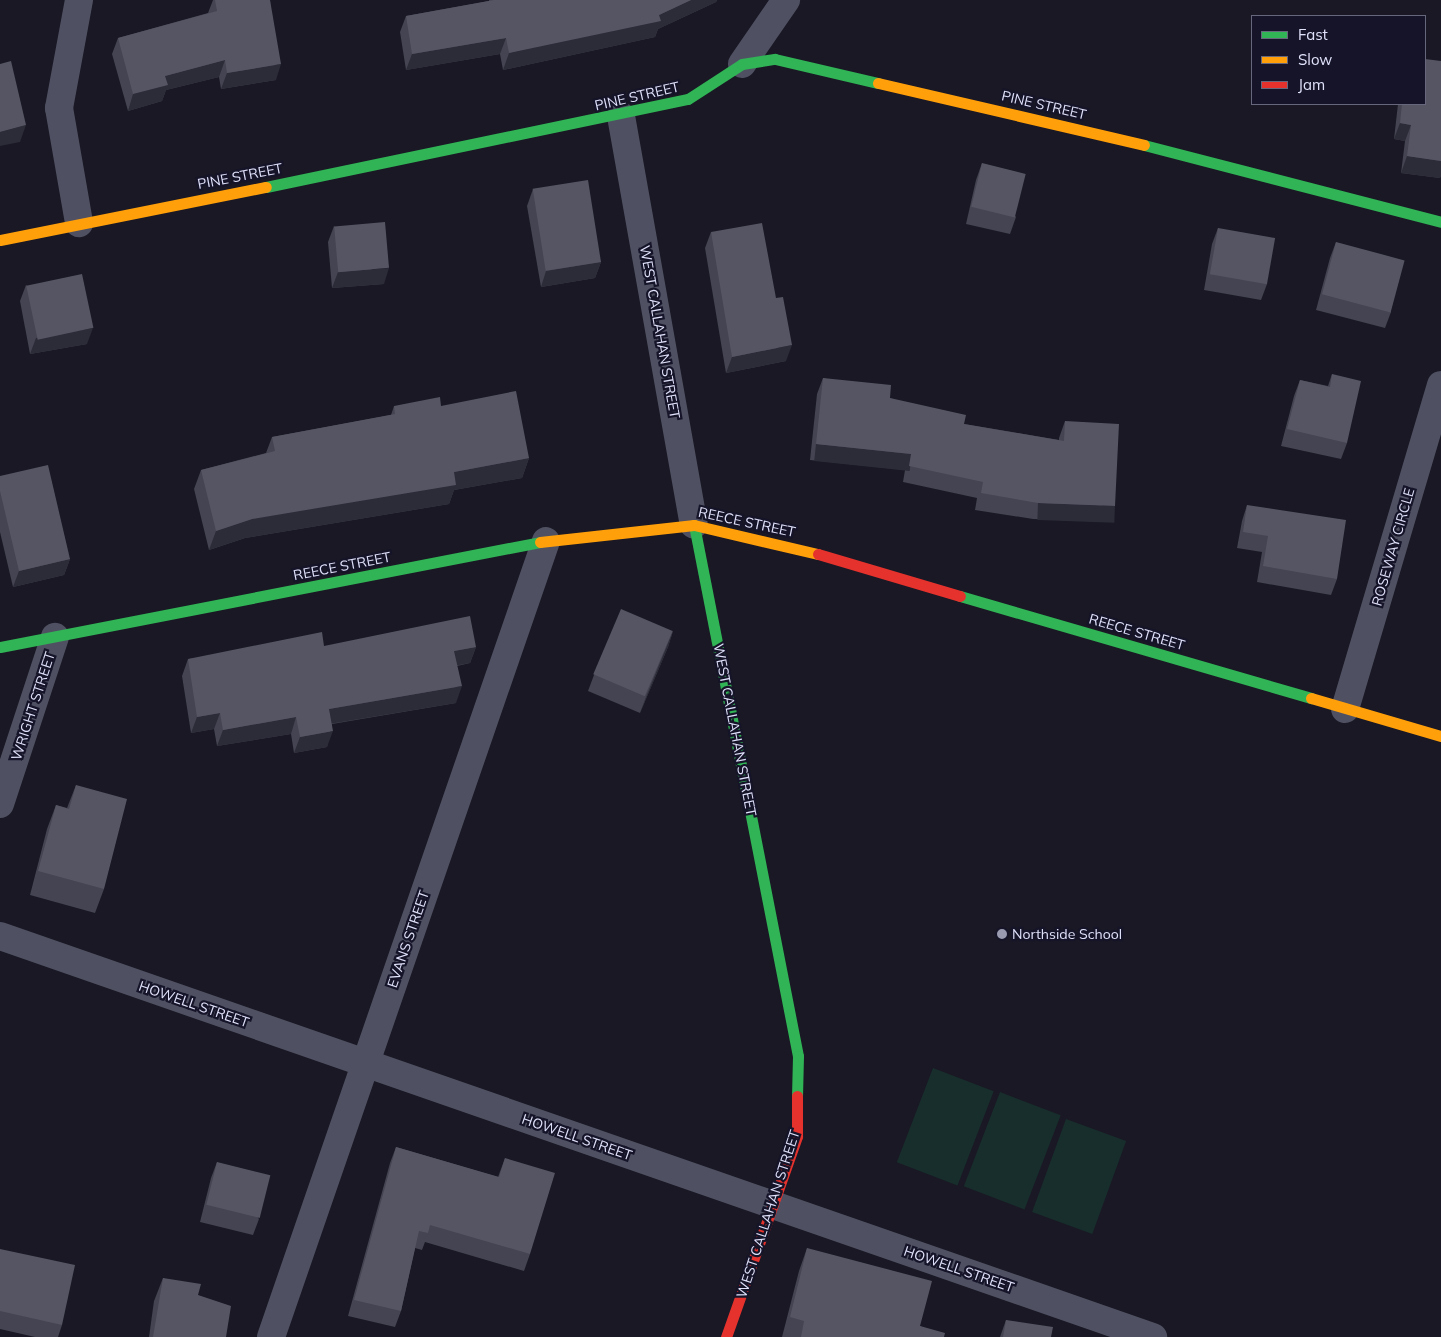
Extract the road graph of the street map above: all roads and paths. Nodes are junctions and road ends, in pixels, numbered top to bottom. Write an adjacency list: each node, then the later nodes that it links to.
1 (79, 0): 5 (street)
2 (786, 0): 3 (street)
3 (742, 64): 4 (street, PINE STREET); 6 (street, PINE STREET)
4 (621, 116): 5 (street, PINE STREET); 9 (street, WEST CALLAHAN STREET)
5 (79, 222): 7 (street, PINE STREET)
6 (1441, 222)
7 (0, 240)
8 (1441, 385): 13 (street, ROSEWAY CIRCLE)
9 (694, 525): 10 (street, REECE STREET); 13 (street, REECE STREET); 18 (street, WEST CALLAHAN STREET)
10 (546, 541): 11 (street, REECE STREET); 17 (street, EVANS STREET)
11 (55, 636): 12 (street, REECE STREET); 15 (street, WRIGHT STREET)
12 (0, 647)
13 (1345, 709): 14 (street, REECE STREET)
14 (1441, 736)
15 (0, 804)
16 (0, 936): 17 (street, HOWELL STREET)
17 (364, 1064): 18 (street, HOWELL STREET); 19 (street, EVANS STREET)
18 (773, 1204): 20 (street, WEST CALLAHAN STREET); 21 (street, HOWELL STREET)
19 (271, 1337)
20 (726, 1337)
21 (1153, 1337)

